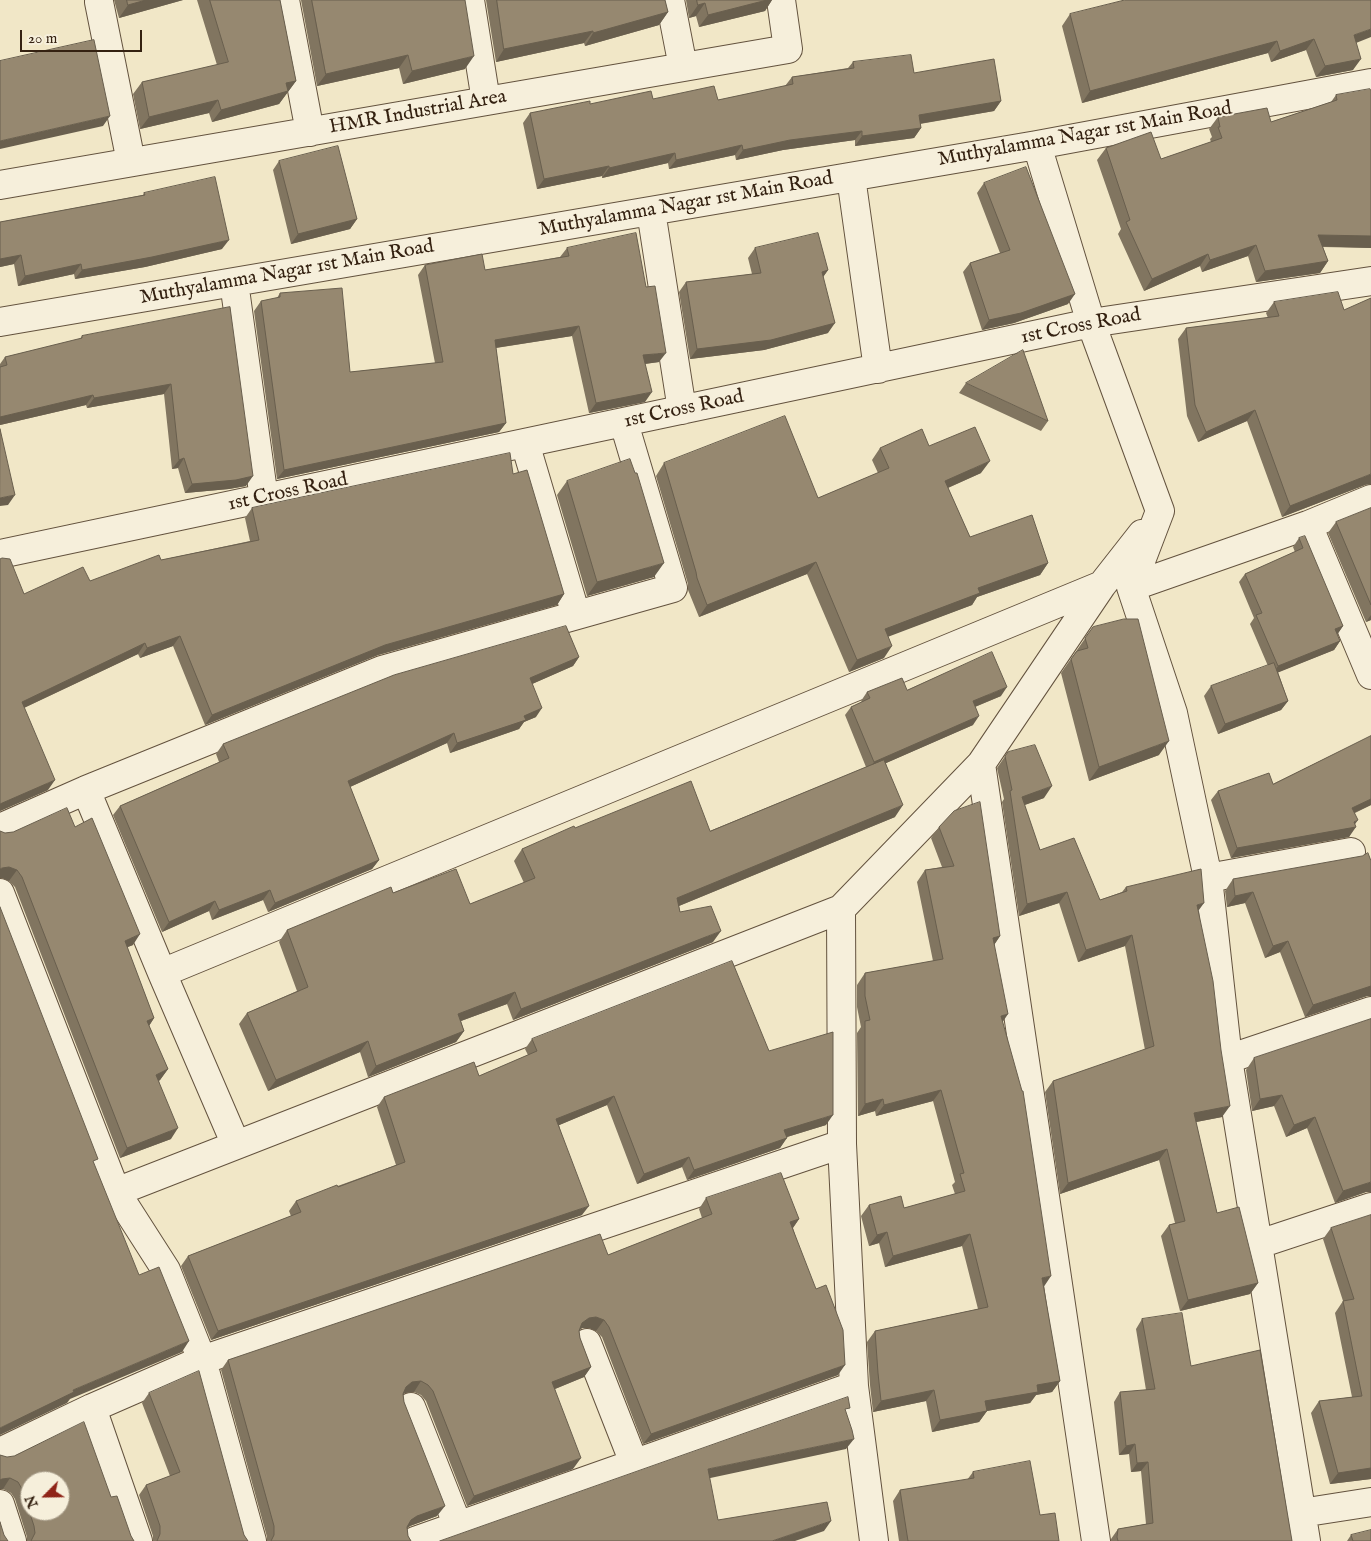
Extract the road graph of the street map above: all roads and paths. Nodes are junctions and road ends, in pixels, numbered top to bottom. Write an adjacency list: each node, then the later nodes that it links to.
1 (285, 0): 9 (street)
2 (470, 0): 8 (street)
3 (670, 0): 6 (street)
4 (781, 0): 6 (street, HMR Industrial Area)
5 (99, 2): 11 (street)
6 (683, 67): 8 (street, HMR Industrial Area)
7 (1371, 82): 10 (street, Muthyalamma Nagar 1st Main Road)
8 (486, 101): 9 (street, HMR Industrial Area)
9 (310, 132): 11 (street, HMR Industrial Area)
10 (1037, 145): 12 (street, Muthyalamma Nagar 1st Main Road); 18 (street)
11 (131, 162): 13 (street, HMR Industrial Area)
12 (851, 177): 14 (street, Muthyalamma Nagar 1st Main Road); 19 (street)
13 (0, 185)
14 (651, 212): 16 (street, Muthyalamma Nagar 1st Main Road); 20 (street)
15 (1371, 281): 18 (street, 1st Cross Road)
16 (234, 282): 17 (street, Muthyalamma Nagar 1st Main Road); 23 (street)
17 (0, 322)
18 (1091, 323): 19 (street, 1st Cross Road); 25 (street)
19 (878, 369): 20 (street, 1st Cross Road)
20 (682, 410): 21 (street, 1st Cross Road)
21 (624, 423): 22 (street, 1st Cross Road); 30 (street)
22 (525, 443): 23 (street, 1st Cross Road); 30 (street)
23 (264, 499): 27 (street, 1st Cross Road)
24 (1371, 499): 26 (street)
25 (1160, 511): 28 (street); 29 (street)
26 (1308, 525): 29 (street); 31 (street)
27 (0, 554)
28 (1102, 585): 32 (street); 39 (street)
29 (1131, 587): 36 (street)
30 (576, 615): 33 (street)
31 (1371, 675)
32 (981, 764): 38 (street); 63 (street)
33 (86, 790): 34 (street); 39 (street)
34 (0, 828)
35 (1351, 852): 36 (street)
36 (1208, 878): 41 (street)
37 (0, 893): 44 (street)
38 (841, 909): 42 (street); 43 (street)
39 (162, 973): 43 (street)
40 (1371, 1011): 41 (street)
41 (1228, 1059): 46 (street)
42 (842, 1144): 48 (street); 49 (street)
43 (236, 1145): 44 (street)
44 (116, 1192): 48 (street)
45 (1371, 1207): 46 (street)
46 (1258, 1244): 56 (street)
47 (587, 1343): 53 (street)
48 (202, 1360): 51 (street); 60 (street)
49 (854, 1386): 53 (street); 62 (street)
50 (412, 1407): 57 (street)
51 (92, 1408): 52 (street); 59 (street)
52 (0, 1452)
53 (634, 1464): 57 (street)
54 (1371, 1502): 56 (street)
55 (0, 1504): 58 (street)
56 (1301, 1514): 64 (street)
57 (458, 1526): 61 (street)
58 (12, 1541)
59 (138, 1541)
60 (252, 1541)
61 (415, 1541)
62 (874, 1541)
63 (1096, 1541)
64 (1306, 1541)

